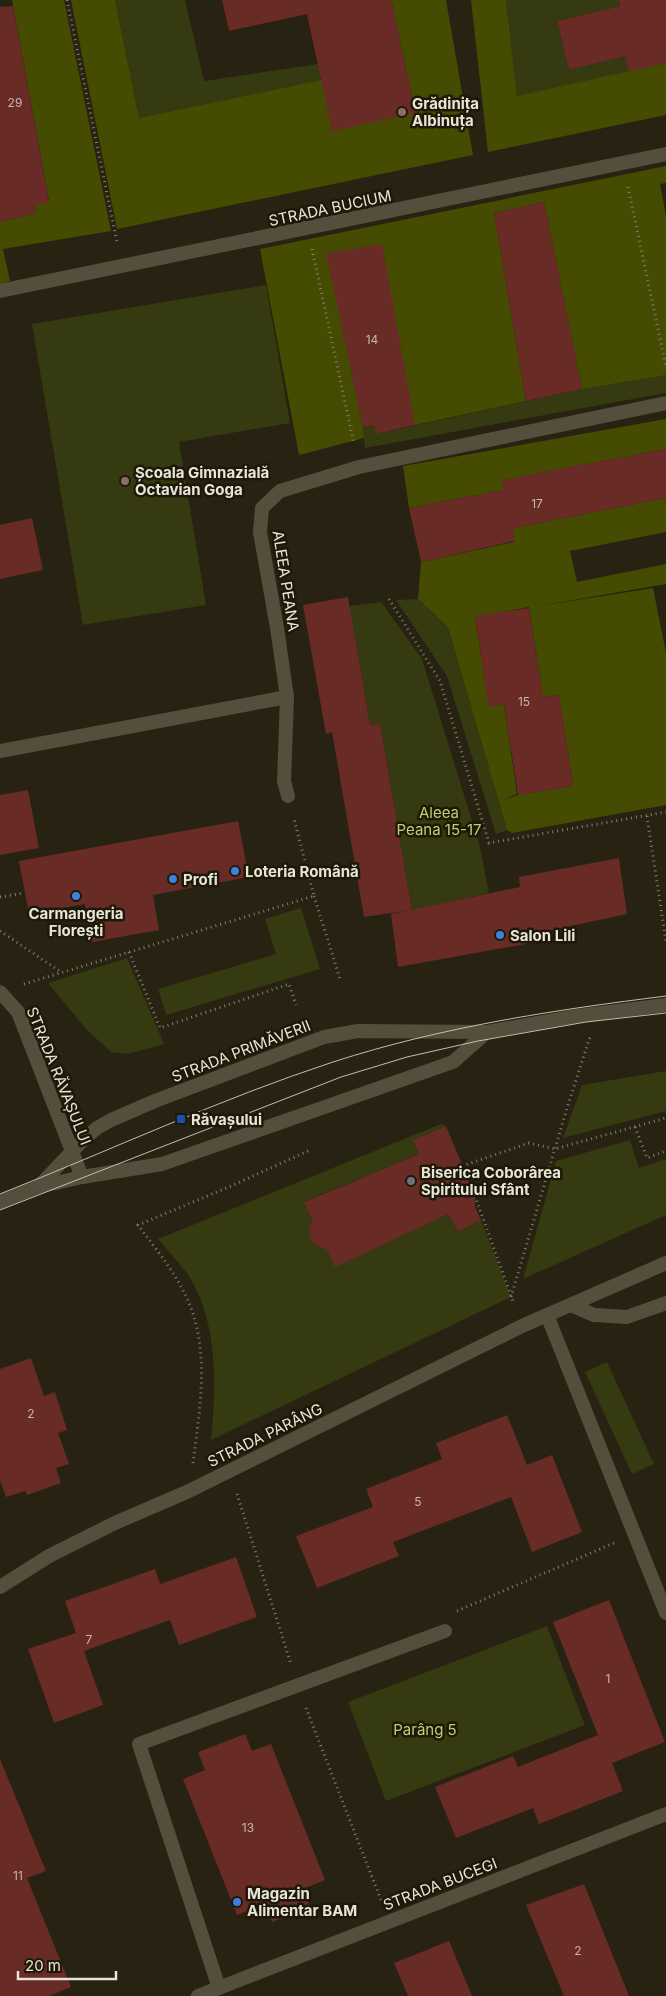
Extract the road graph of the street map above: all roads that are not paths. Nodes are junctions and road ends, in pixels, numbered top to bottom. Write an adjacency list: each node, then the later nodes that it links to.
1 (666, 154): 2 (street, STRADA BUCIUM)
2 (0, 291)
3 (666, 403): 4 (street, ALEEA PEANA)
4 (287, 697): 5 (street); 6 (street, ALEEA PEANA)
5 (0, 751)
6 (288, 796)
7 (0, 992): 10 (street, STRADA RĂVAȘULUI)
8 (666, 1004): 9 (street, STRADA PRIMĂVERII)
9 (487, 1032): 10 (street, STRADA PRIMĂVERII); 11 (street, STRADA PRIMĂVERII)
10 (72, 1151): 11 (street, STRADA RĂVAȘULUI); 12 (street, STRADA PRIMĂVERII)
11 (82, 1177): 12 (street, STRADA PRIMĂVERII)
12 (38, 1187): 13 (street, STRADA PRIMĂVERII)
13 (0, 1202)
14 (666, 1263): 16 (street, STRADA PARÂNG)
15 (666, 1303): 16 (street)
16 (571, 1305): 17 (street, STRADA PARÂNG)
17 (547, 1316): 18 (street, STRADA PARÂNG); 19 (street)
18 (0, 1587)
19 (666, 1612)
20 (445, 1631): 22 (street)
21 (666, 1814): 22 (street, STRADA BUCEGI)
22 (219, 1988): 23 (street, STRADA BUCEGI)
23 (198, 1996)

